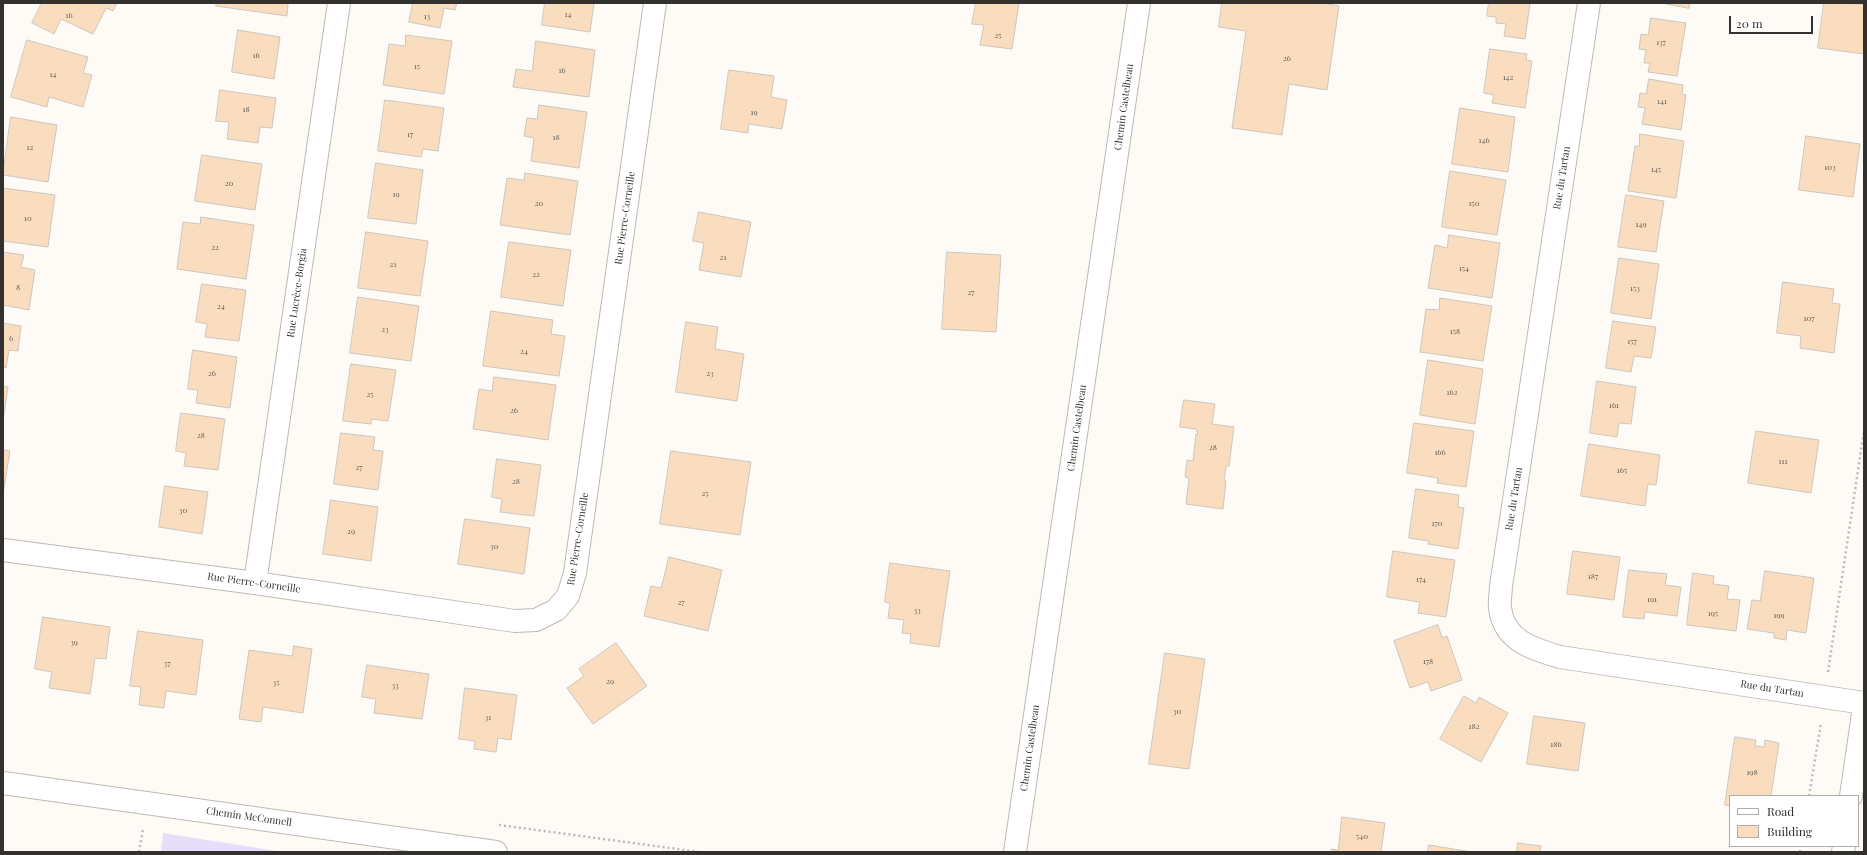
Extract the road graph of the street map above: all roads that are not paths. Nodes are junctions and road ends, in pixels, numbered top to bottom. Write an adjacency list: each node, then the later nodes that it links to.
1 (339, 3): 6 (street, Rue Lucrèce-Borgia)
2 (655, 3): 6 (street, Rue Pierre-Corneille)
3 (1139, 3): 12 (street, Chemin Castelbeau)
4 (1588, 3): 7 (street, Rue du Tartan)
5 (3, 550): 6 (street, Rue Pierre-Corneille)
6 (255, 583)
7 (1864, 703)
8 (1864, 707): 10 (street)
9 (3, 783): 11 (street, Chemin McConnell)
10 (1851, 795)
11 (496, 852)
12 (1015, 852)

